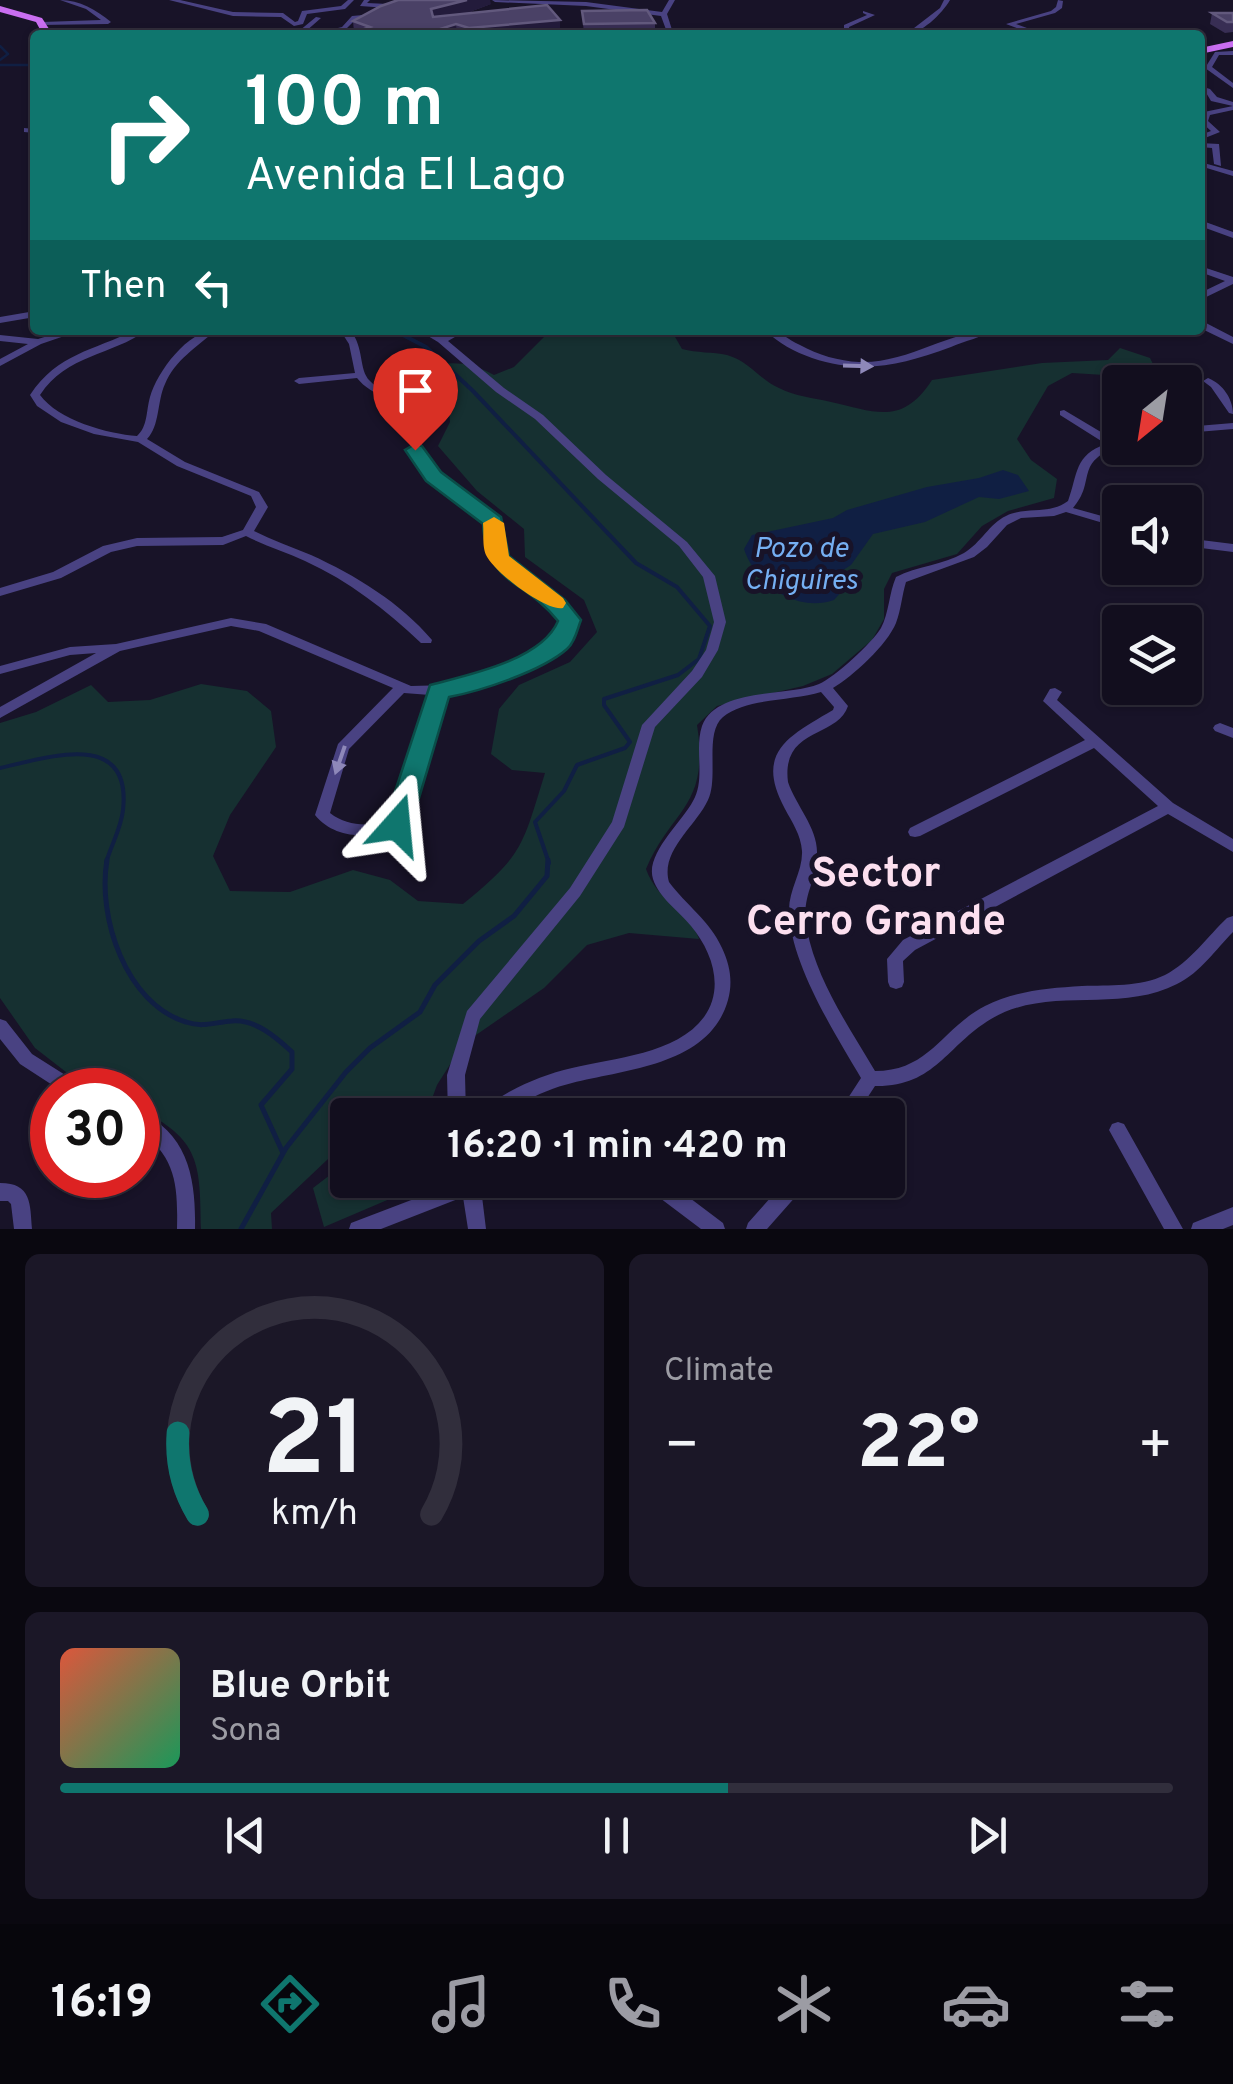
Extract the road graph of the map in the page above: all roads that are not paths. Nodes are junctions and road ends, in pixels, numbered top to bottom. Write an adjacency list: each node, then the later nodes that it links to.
1 (63, 0): 19 (street)
2 (172, 0): 3 (street)
3 (351, 0)
4 (366, 0): 11 (street)
5 (427, 0): 11 (street)
6 (494, 0): 12 (street)
7 (562, 0): 12 (street)
8 (672, 0): 15 (street)
9 (947, 0): 26 (street)
10 (1059, 0): 27 (street)
11 (398, 5): 18 (street)
12 (546, 5): 15 (street)
13 (0, 11): 19 (main road)
14 (865, 12): 25 (street)
15 (664, 14): 17 (street)
16 (318, 18): 20 (street)
17 (670, 25): 23 (street); 24 (street)
18 (342, 28): 21 (street); 22 (street)
19 (41, 30)
20 (303, 30)
21 (333, 30)
22 (339, 30)
23 (670, 30)
24 (681, 30)
25 (846, 30)
26 (915, 30)
27 (1027, 30)
28 (1233, 43): 29 (main road)
29 (1205, 49)
30 (1233, 53): 31 (street)
31 (1233, 86)
32 (1205, 89): 33 (street)
33 (1231, 108): 34 (street)
34 (1205, 116)
35 (1205, 122): 36 (street)
36 (1205, 139)
37 (1205, 143): 39 (street)
38 (1205, 163): 40 (street)
39 (1218, 164)
40 (1233, 174)
41 (1205, 225): 42 (street)
42 (1233, 234)
43 (1205, 271): 44 (street)
44 (1232, 280): 45 (street)
45 (1205, 294)
46 (30, 315): 47 (street)
47 (0, 320)
48 (1205, 326): 59 (street)
49 (61, 335): 60 (street)
50 (131, 335): 70 (street)
51 (205, 335): 70 (street)
52 (348, 335): 62 (street)
53 (432, 335): 58 (street)
54 (452, 335): 58 (street)
55 (778, 335): 56 (street, one-way to 56)
56 (976, 335)
57 (0, 338): 60 (street)
58 (441, 340): 97 (street)
59 (1233, 340)
60 (38, 342): 61 (street)
61 (0, 363)
62 (360, 374): 63 (street); 83 (street)
63 (299, 380)
64 (1208, 382): 65 (street)
65 (1233, 411)
66 (1064, 413): 69 (street)
67 (1233, 426): 68 (street)
68 (1202, 429)
69 (1102, 435)
70 (140, 439): 74 (street)
71 (1102, 449): 72 (street)
72 (1066, 509): 73 (street); 82 (street)
73 (1102, 520)
74 (247, 532): 77 (street); 78 (street)
75 (1202, 544): 76 (street)
76 (1233, 548)
77 (0, 592)
78 (426, 640)
79 (116, 648): 80 (street); 81 (street); 85 (street)
80 (0, 670)
81 (402, 687): 83 (street); 83 (street, one-way to 83)
82 (824, 687): 96 (street); 98 (street)
83 (438, 691)
84 (1055, 692): 86 (street)
85 (0, 713)
86 (1094, 742): 87 (street); 88 (street)
87 (1168, 807): 89 (street); 93 (street)
88 (915, 832)
89 (1215, 833): 90 (street); 91 (street)
90 (1233, 836)
91 (1233, 846)
92 (1233, 922): 96 (street)
93 (896, 982)
94 (0, 1026): 95 (street)
95 (40, 1068)
96 (870, 1078): 99 (street)
97 (457, 1098)
98 (512, 1098)
99 (857, 1098)
100 (1118, 1130): 114 (street)
101 (160, 1134): 109 (street)
102 (0, 1192): 108 (street)
103 (432, 1198): 110 (street)
104 (472, 1198): 111 (street)
105 (675, 1198): 112 (street)
106 (782, 1198): 113 (street)
107 (1233, 1216): 115 (street)
108 (22, 1229)
109 (186, 1229)
110 (358, 1229)
111 (476, 1229)
112 (716, 1229)
113 (755, 1229)
114 (1174, 1229)
115 (1200, 1229)

